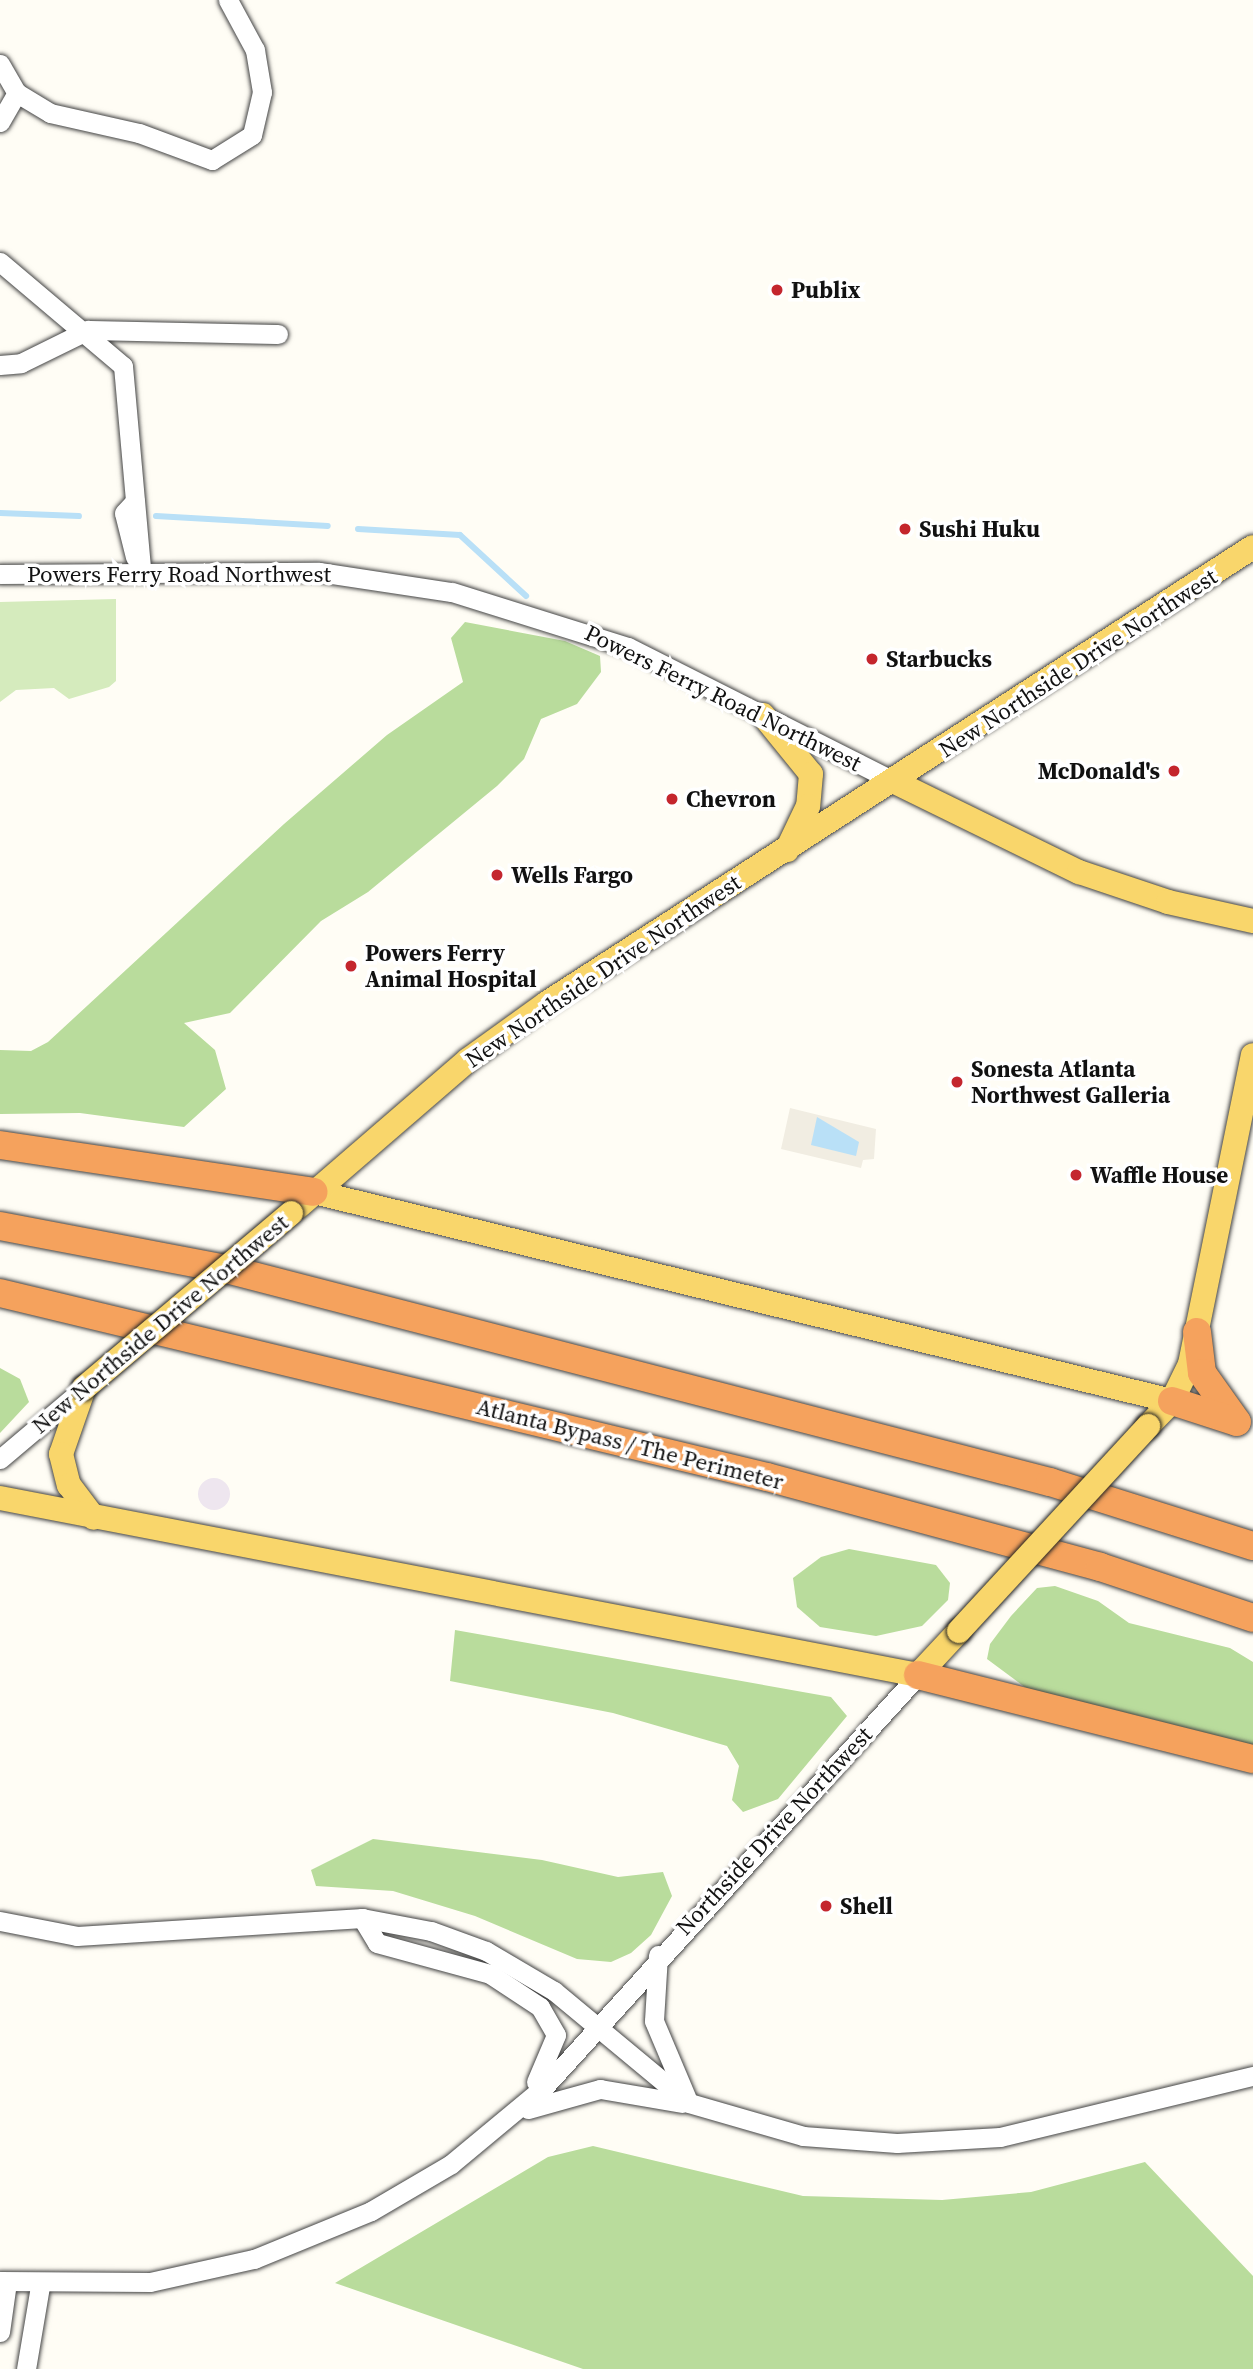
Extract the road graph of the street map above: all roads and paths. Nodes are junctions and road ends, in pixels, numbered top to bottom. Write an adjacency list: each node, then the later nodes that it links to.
1 (228, 0): 3 (street)
2 (0, 64): 3 (street)
3 (17, 93): 4 (street)
4 (0, 122)
5 (0, 262): 6 (street)
6 (88, 330): 7 (street); 8 (street); 10 (street)
7 (278, 334)
8 (0, 365)
9 (1249, 552): 13 (main road, New Northside Drive Northwest)
10 (141, 569): 11 (street, Powers Ferry Road Northwest); 12 (street, Powers Ferry Road Northwest)
11 (0, 573)
12 (763, 715): 13 (street, Powers Ferry Road Northwest); 14 (main road)
13 (895, 782): 14 (main road, New Northside Drive Northwest); 15 (main road, Powers Ferry Road Northwest)
14 (787, 850): 18 (main road, New Northside Drive Northwest)
15 (1253, 921)
16 (1253, 1055): 21 (main road, Northside Drive Northwest)
17 (0, 1145): 18 (highway)
18 (314, 1192): 22 (main road, New Northside Drive Northwest, bridge); 23 (main road)
19 (0, 1226): 28 (highway)
20 (0, 1293): 29 (highway, Atlanta Bypass / The Perimeter)
21 (1197, 1332): 23 (main road, Northside Drive Northwest); 24 (highway)
22 (84, 1388): 25 (street, New Northside Drive Northwest); 27 (main road)
23 (1172, 1401): 24 (highway); 30 (main road, Northside Drive Northwest, bridge)
24 (1245, 1424)
25 (0, 1460)
26 (8, 1503): 27 (main road)
27 (94, 1518): 30 (main road)
28 (1253, 1546)
29 (1253, 1618)
30 (918, 1675): 31 (highway); 34 (street, Northside Drive Northwest)
31 (1253, 1759)
32 (362, 1918): 33 (street); 35 (street); 38 (street)
33 (0, 1921)
34 (659, 1955): 35 (street, Northside Drive Northwest); 37 (street)
35 (595, 2026): 37 (street); 38 (street, Northside Drive Northwest)
36 (1253, 2076): 37 (street)
37 (693, 2105): 38 (street)
38 (517, 2113): 40 (street, Northside Drive Northwest)
39 (4, 2282): 40 (street, Northside Drive Northwest); 41 (street)
40 (40, 2286): 42 (street)
41 (0, 2332)
42 (26, 2369)

